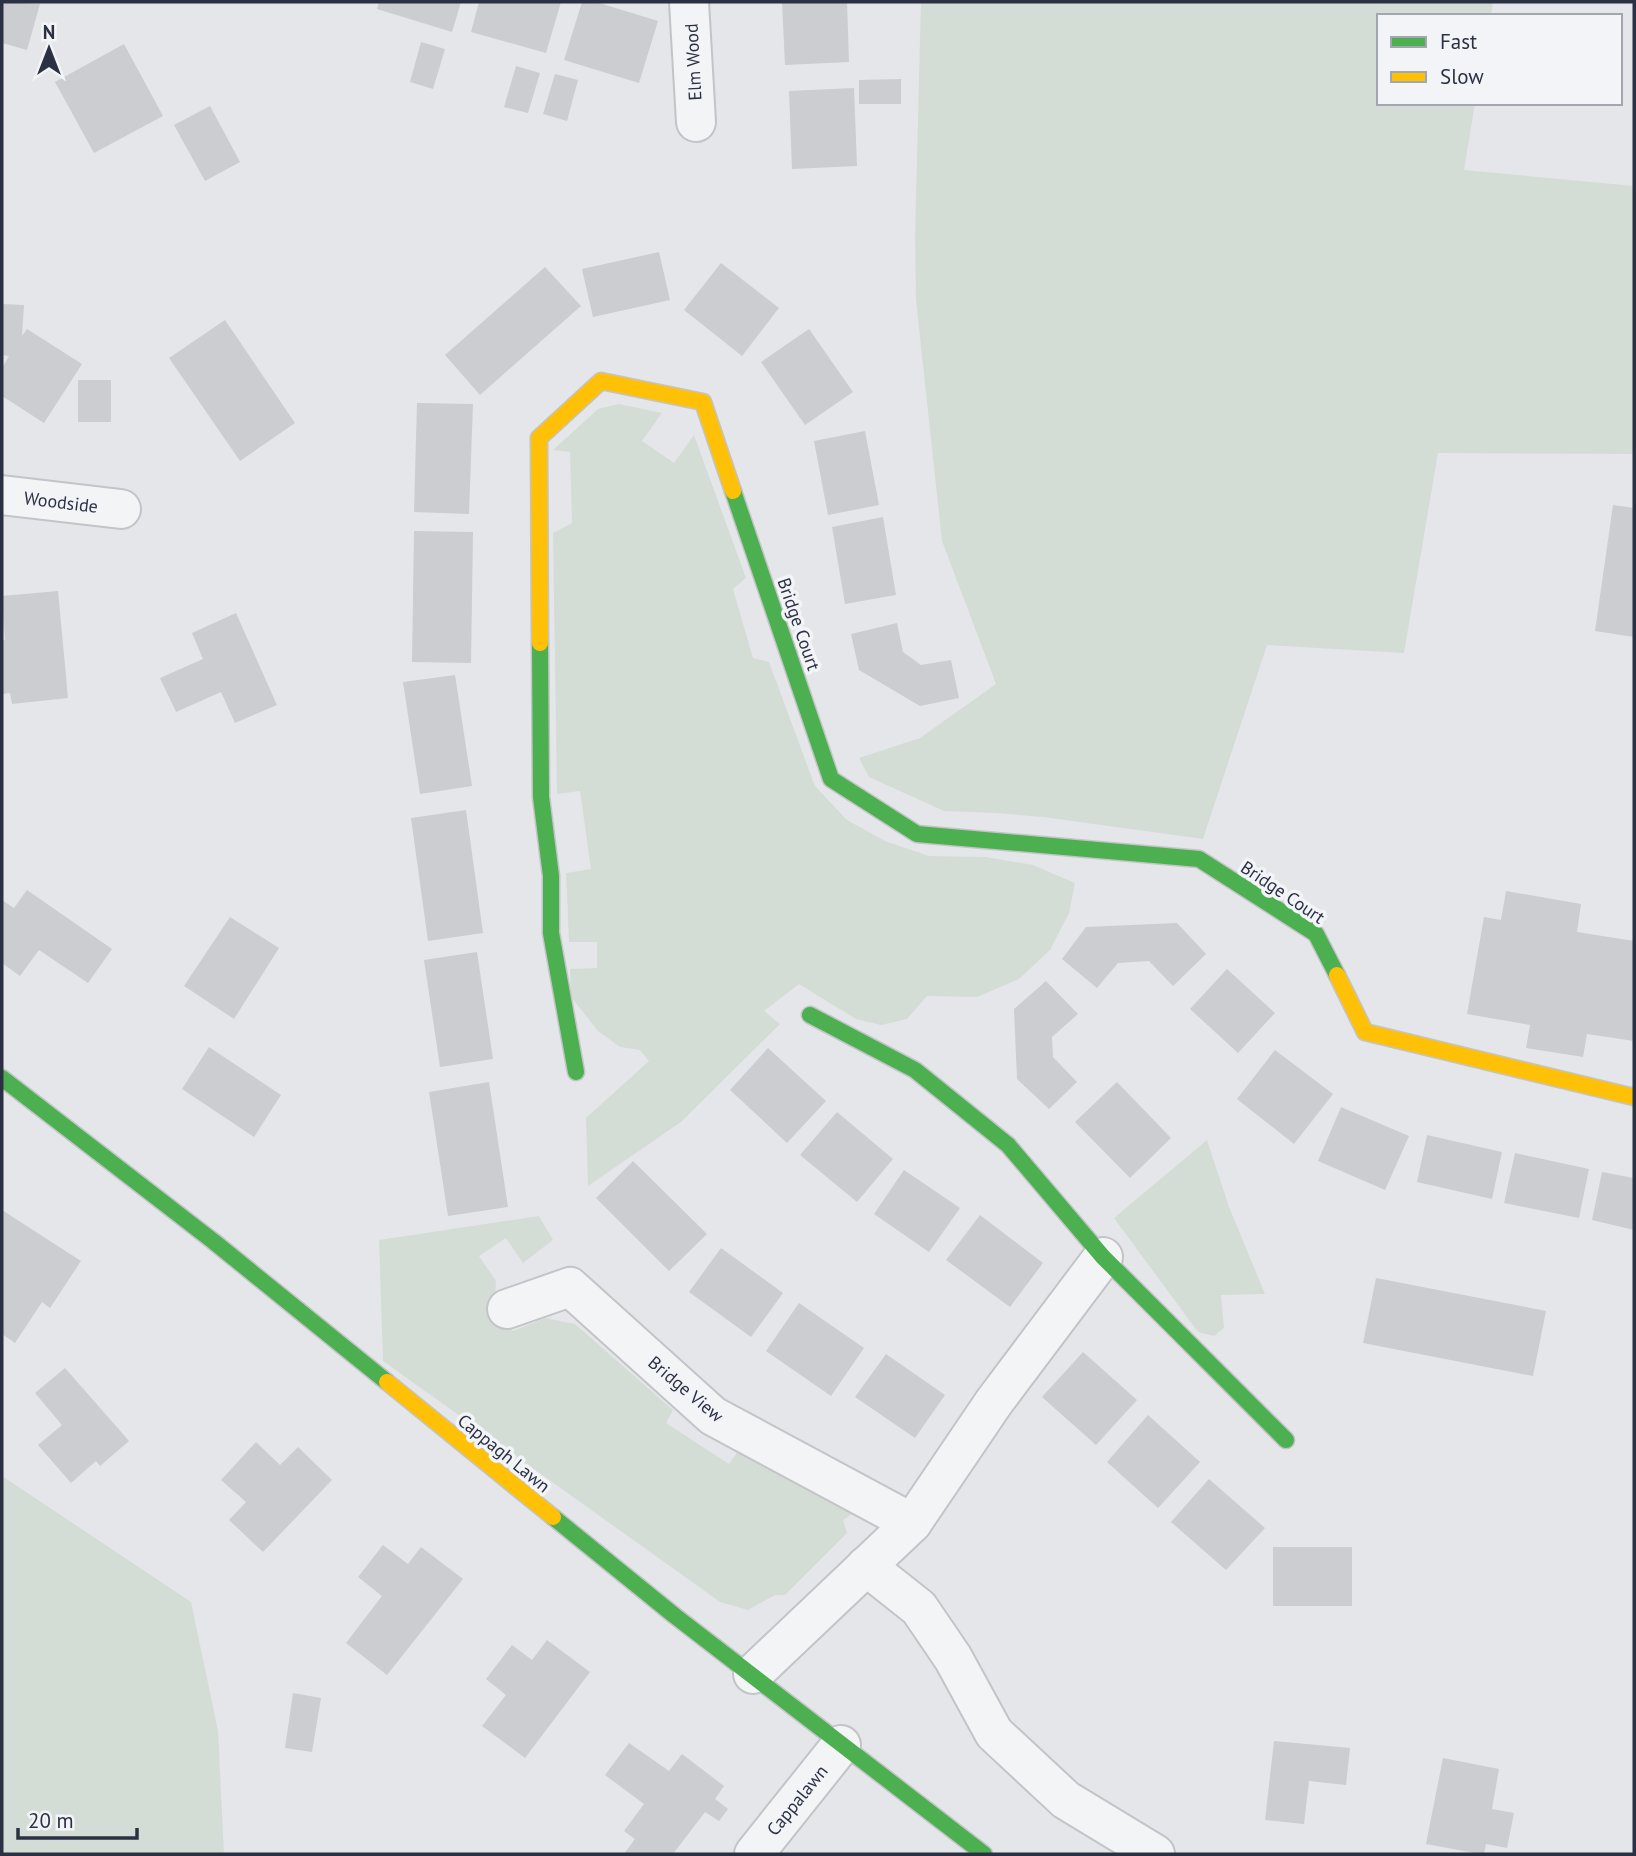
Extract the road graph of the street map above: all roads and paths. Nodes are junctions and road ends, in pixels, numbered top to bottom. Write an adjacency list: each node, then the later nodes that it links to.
1 (689, 2): 2 (street, Elm Wood)
2 (696, 122)
3 (2, 495): 4 (street, Woodside)
4 (121, 509)
5 (810, 1015): 9 (street)
6 (576, 1072): 8 (street, Bridge Court)
7 (2, 1079): 14 (street, Cappagh Lawn)
8 (1634, 1097)
9 (1103, 1257): 11 (street); 12 (street)
10 (507, 1308): 12 (street, Bridge View)
11 (1286, 1440)
12 (912, 1523): 13 (street)
13 (866, 1566): 14 (street); 18 (street)
14 (753, 1674): 15 (street, Cappagh Lawn)
15 (841, 1745): 16 (street, Cappalawn); 17 (street, Cappagh Lawn)
16 (754, 1854)
17 (984, 1854)
18 (1155, 1854)

